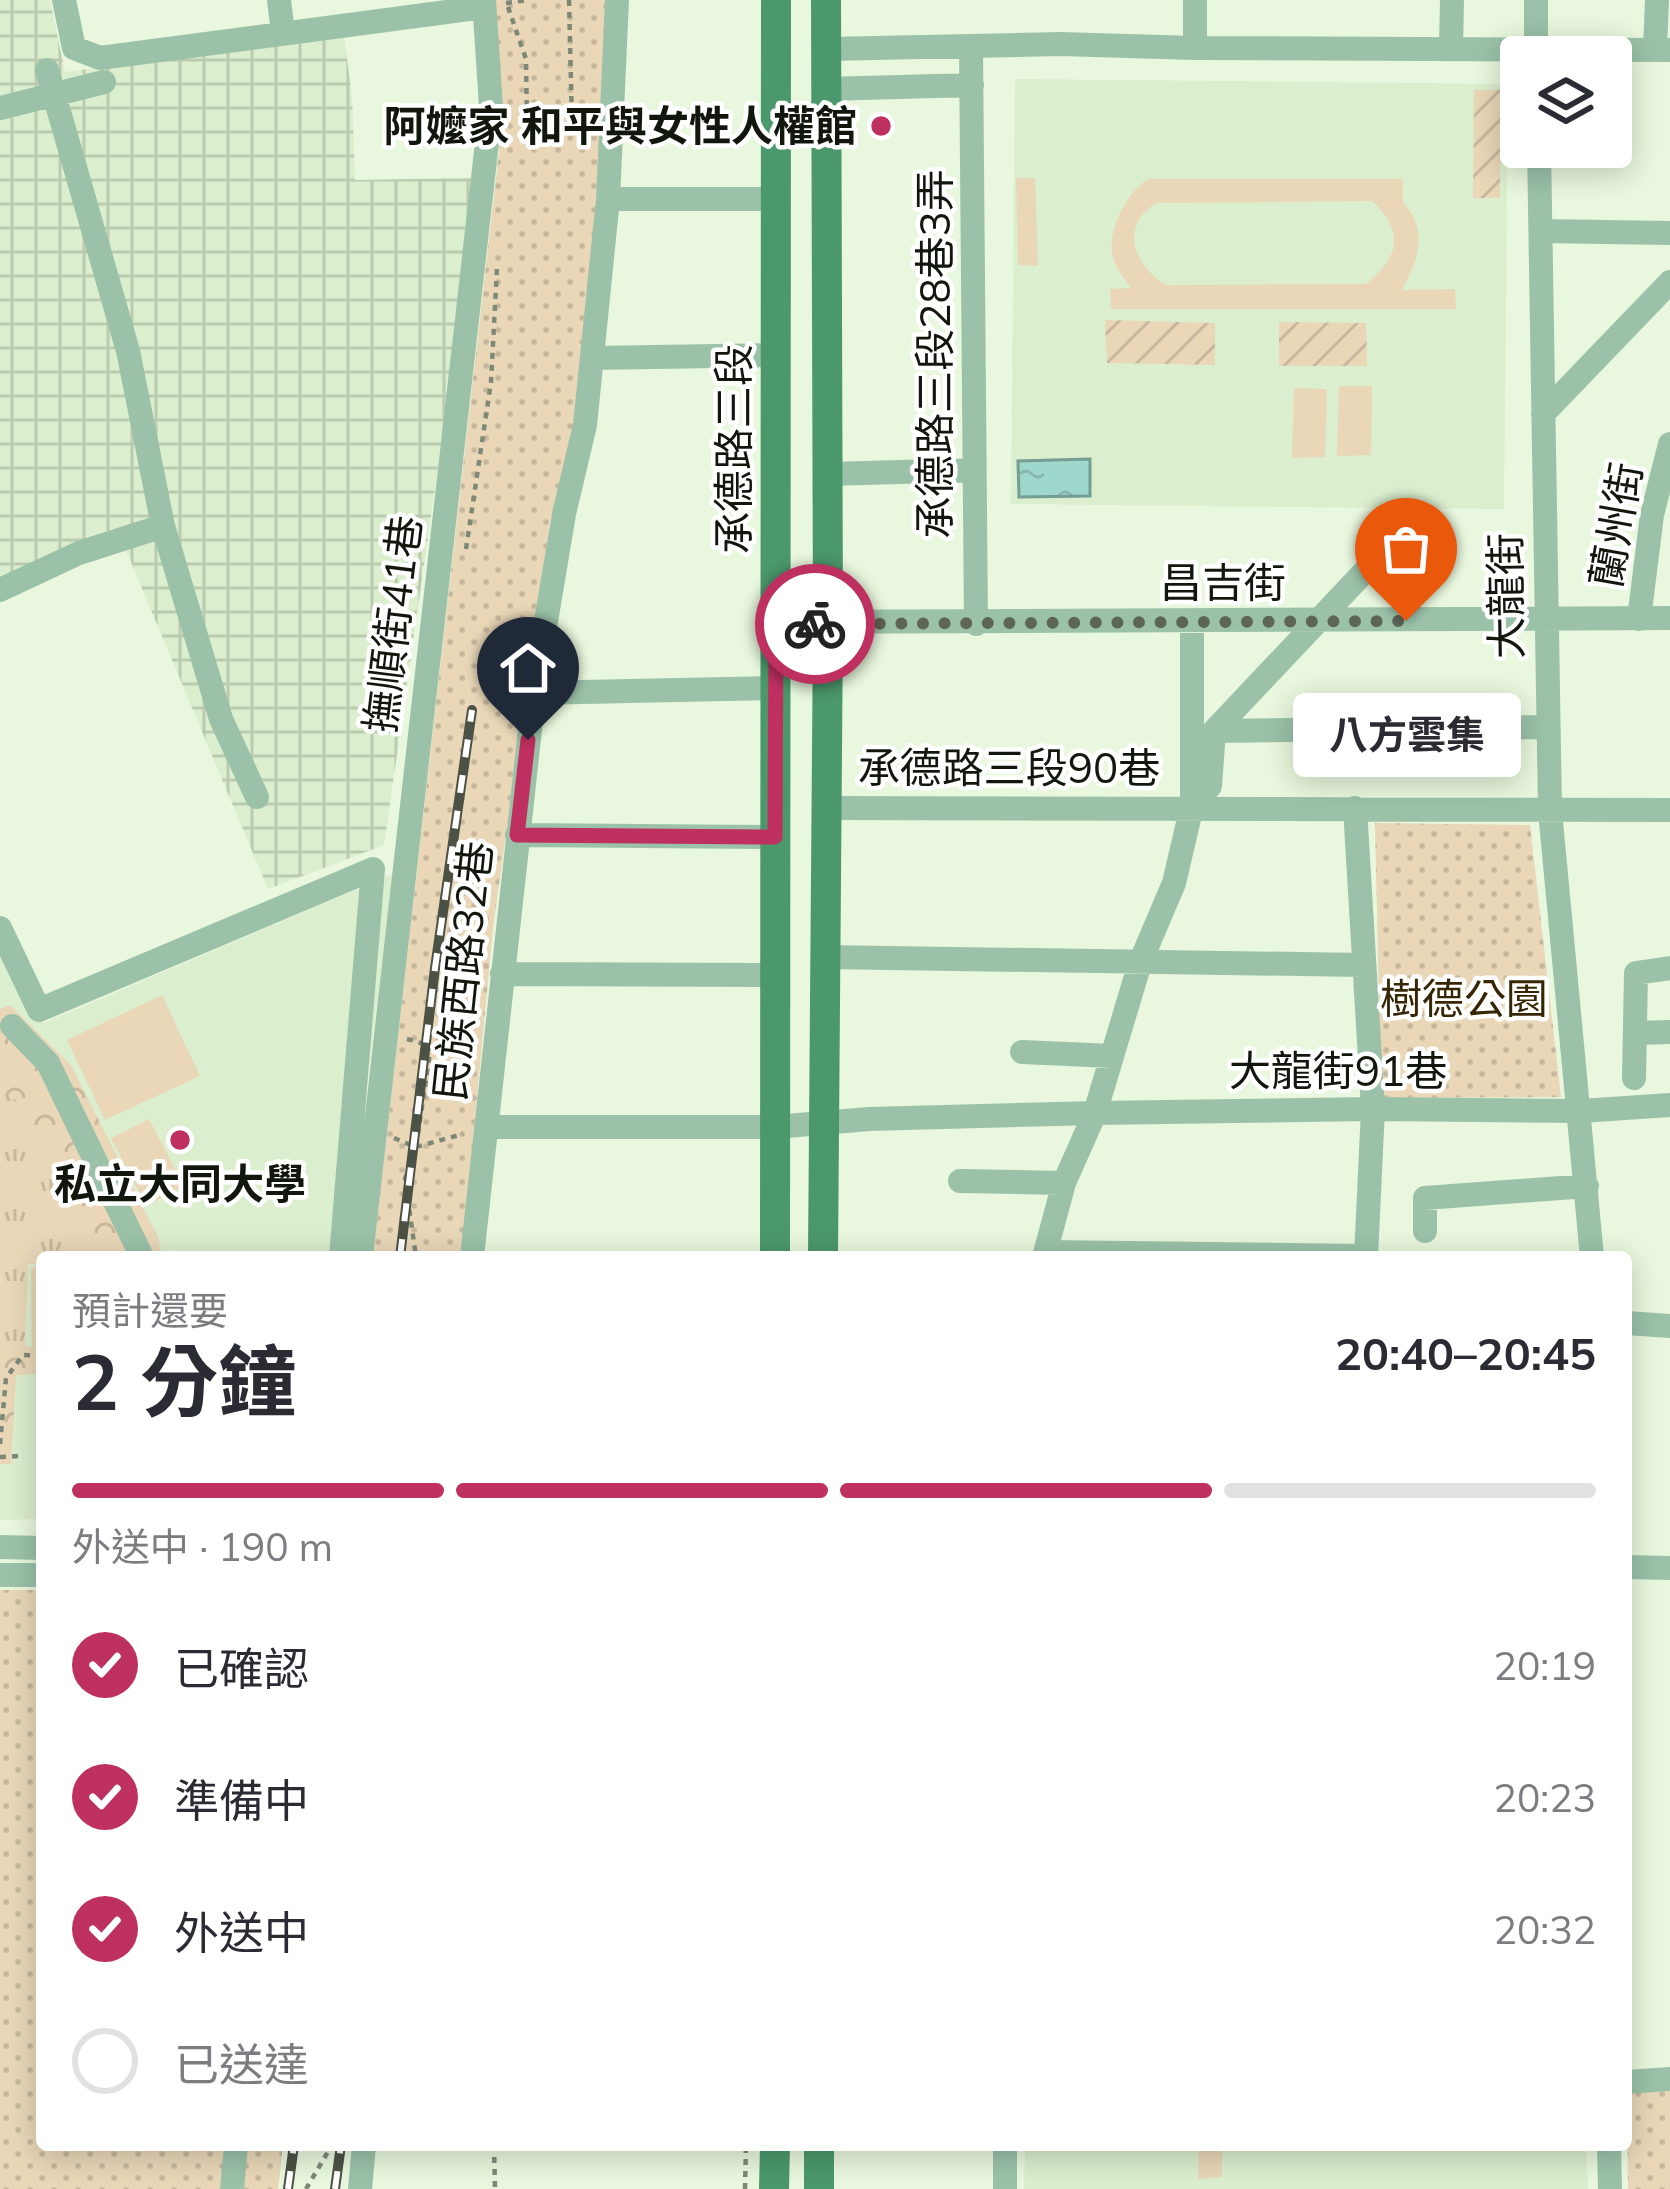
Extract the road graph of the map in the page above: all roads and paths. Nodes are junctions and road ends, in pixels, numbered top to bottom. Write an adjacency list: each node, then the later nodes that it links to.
1 (64, 0): 13 (street)
2 (279, 0): 13 (street)
3 (528, 0): 12 (path)
4 (569, 0): 29 (path)
5 (617, 0): 32 (street, 民族西路32巷)
6 (776, 0): 33 (main road, 承德路三段)
7 (826, 0): 18 (main road)
8 (1195, 0): 16 (street)
9 (1452, 0): 17 (street)
10 (1536, 0): 14 (street)
11 (1657, 0): 19 (street)
12 (491, 3): 13 (street); 96 (street, 撫順街41巷)
13 (284, 33)
14 (1536, 36)
15 (971, 48): 16 (street); 18 (street); 24 (street, 承德路三段28巷3弄)
16 (1195, 48): 17 (street)
17 (1451, 48): 20 (street)
18 (826, 49): 25 (main road)
19 (1662, 50): 21 (street)
20 (1500, 51)
21 (1632, 51)
22 (47, 70): 26 (street)
23 (104, 82): 26 (street)
24 (972, 85): 25 (street); 41 (street, 承德路三段28巷3弄)
25 (826, 89): 42 (main road)
26 (57, 97): 27 (street); 45 (street)
27 (0, 108)
28 (527, 122): 29 (path)
29 (572, 123): 30 (path)
30 (592, 124)
31 (1539, 168): 34 (street, 大龍街)
32 (608, 199): 33 (street); 38 (street, 民族西路32巷)
33 (777, 199): 37 (main road, 承德路三段)
34 (1541, 231): 35 (street); 39 (street, 大龍街)
35 (1670, 233)
36 (1670, 283): 39 (street)
37 (776, 355): 38 (street); 50 (main road, 承德路三段)
38 (592, 358): 56 (street, 民族西路32巷)
39 (1543, 414): 49 (street, 大龍街)
40 (1670, 444): 44 (street, 蘭州街)
41 (974, 470): 42 (street); 54 (street, 承德路三段28巷3弄)
42 (827, 474): 53 (main road)
43 (1415, 517): 52 (street)
44 (1661, 517): 48 (street, 蘭州街)
45 (164, 526): 46 (street); 59 (street)
46 (0, 590)
47 (1670, 618): 48 (street, 昌吉街)
48 (1639, 619): 49 (street, 昌吉街)
49 (1545, 620): 52 (street, 昌吉街); 57 (street, 大龍街)
50 (776, 622): 53 (street, 昌吉街); 55 (main road, 承德路三段)
51 (1192, 622): 52 (street, 昌吉街); 54 (street, 昌吉街); 60 (street)
52 (1313, 622): 58 (street)
53 (828, 624): 54 (street, 昌吉街); 61 (main road)
54 (976, 624)
55 (775, 688): 56 (street); 66 (main road, 承德路三段)
56 (534, 693): 65 (street, 民族西路32巷)
57 (1548, 727): 58 (street); 63 (street, 大龍街)
58 (1214, 731): 60 (street)
59 (257, 797)
60 (1192, 806): 61 (street, 承德路三段90巷); 62 (street, 承德路三段90巷); 69 (street)
61 (826, 808): 68 (main road)
62 (1355, 808): 63 (street, 承德路三段90巷); 70 (street)
63 (1550, 811): 64 (street, 承德路三段90巷); 84 (street, 大龍街)
64 (1670, 811)
65 (517, 835): 66 (street); 72 (street, 民族西路32巷)
66 (775, 837): 73 (main road, 承德路三段)
67 (0, 928): 74 (street)
68 (824, 957): 69 (street); 86 (main road)
69 (1140, 963): 70 (street); 80 (street)
70 (1363, 964): 83 (street)
71 (1670, 968): 77 (street)
72 (502, 974): 73 (street); 88 (street, 民族西路32巷)
73 (775, 974): 87 (main road, 承德路三段)
74 (39, 1010): 75 (street); 95 (street)
75 (6, 1028): 94 (street)
76 (1670, 1032): 77 (street)
77 (1635, 1033): 81 (street)
78 (401, 1037): 89 (path)
79 (1022, 1052): 80 (street)
80 (1112, 1056): 85 (street)
81 (1634, 1078)
82 (1670, 1105): 84 (street, 大龍街91巷)
83 (1372, 1108): 84 (street, 大龍街91巷); 85 (street, 大龍街91巷); 102 (street)
84 (1581, 1111): 92 (street, 大龍街)
85 (1095, 1113): 86 (street, 大龍街91巷); 91 (street)
86 (824, 1121): 87 (street, 大龍街91巷); 100 (main road)
87 (775, 1127): 88 (street, 大龍街91巷); 99 (main road, 承德路三段)
88 (476, 1130): 89 (path); 98 (street, 民族西路32巷)
89 (416, 1147): 97 (path)
90 (960, 1181): 91 (street)
91 (1064, 1183): 101 (street)
92 (1587, 1186): 93 (street); 103 (street, 大龍街)
93 (1425, 1231)
94 (139, 1251)
95 (341, 1251)
96 (362, 1251)
97 (415, 1251)
98 (472, 1251)
99 (776, 1251)
100 (824, 1251)
101 (1046, 1251)
102 (1366, 1251)
103 (1592, 1251)
104 (1632, 1323): 105 (street)
105 (1670, 1325)
106 (36, 1356): 107 (path)
107 (0, 1444)
108 (20, 1456): 109 (path)
109 (0, 1457)
110 (0, 1547): 111 (street)
111 (36, 1548)
112 (1632, 1567): 113 (street)
113 (1670, 1568)
114 (0, 1575): 115 (street)
115 (36, 1575)
116 (1670, 2079): 117 (street)
117 (1632, 2082)
118 (235, 2151): 127 (street)
119 (328, 2151): 128 (path)
120 (363, 2151): 129 (street)
121 (494, 2151): 130 (path)
122 (746, 2151): 131 (path)
123 (775, 2151): 132 (main road)
124 (819, 2151): 133 (main road)
125 (1005, 2151): 134 (street)
126 (1609, 2151): 135 (street)
127 (232, 2189)
128 (306, 2189)
129 (360, 2189)
130 (495, 2189)
131 (745, 2189)
132 (774, 2189)
133 (819, 2189)
134 (1004, 2189)
135 (1610, 2189)

